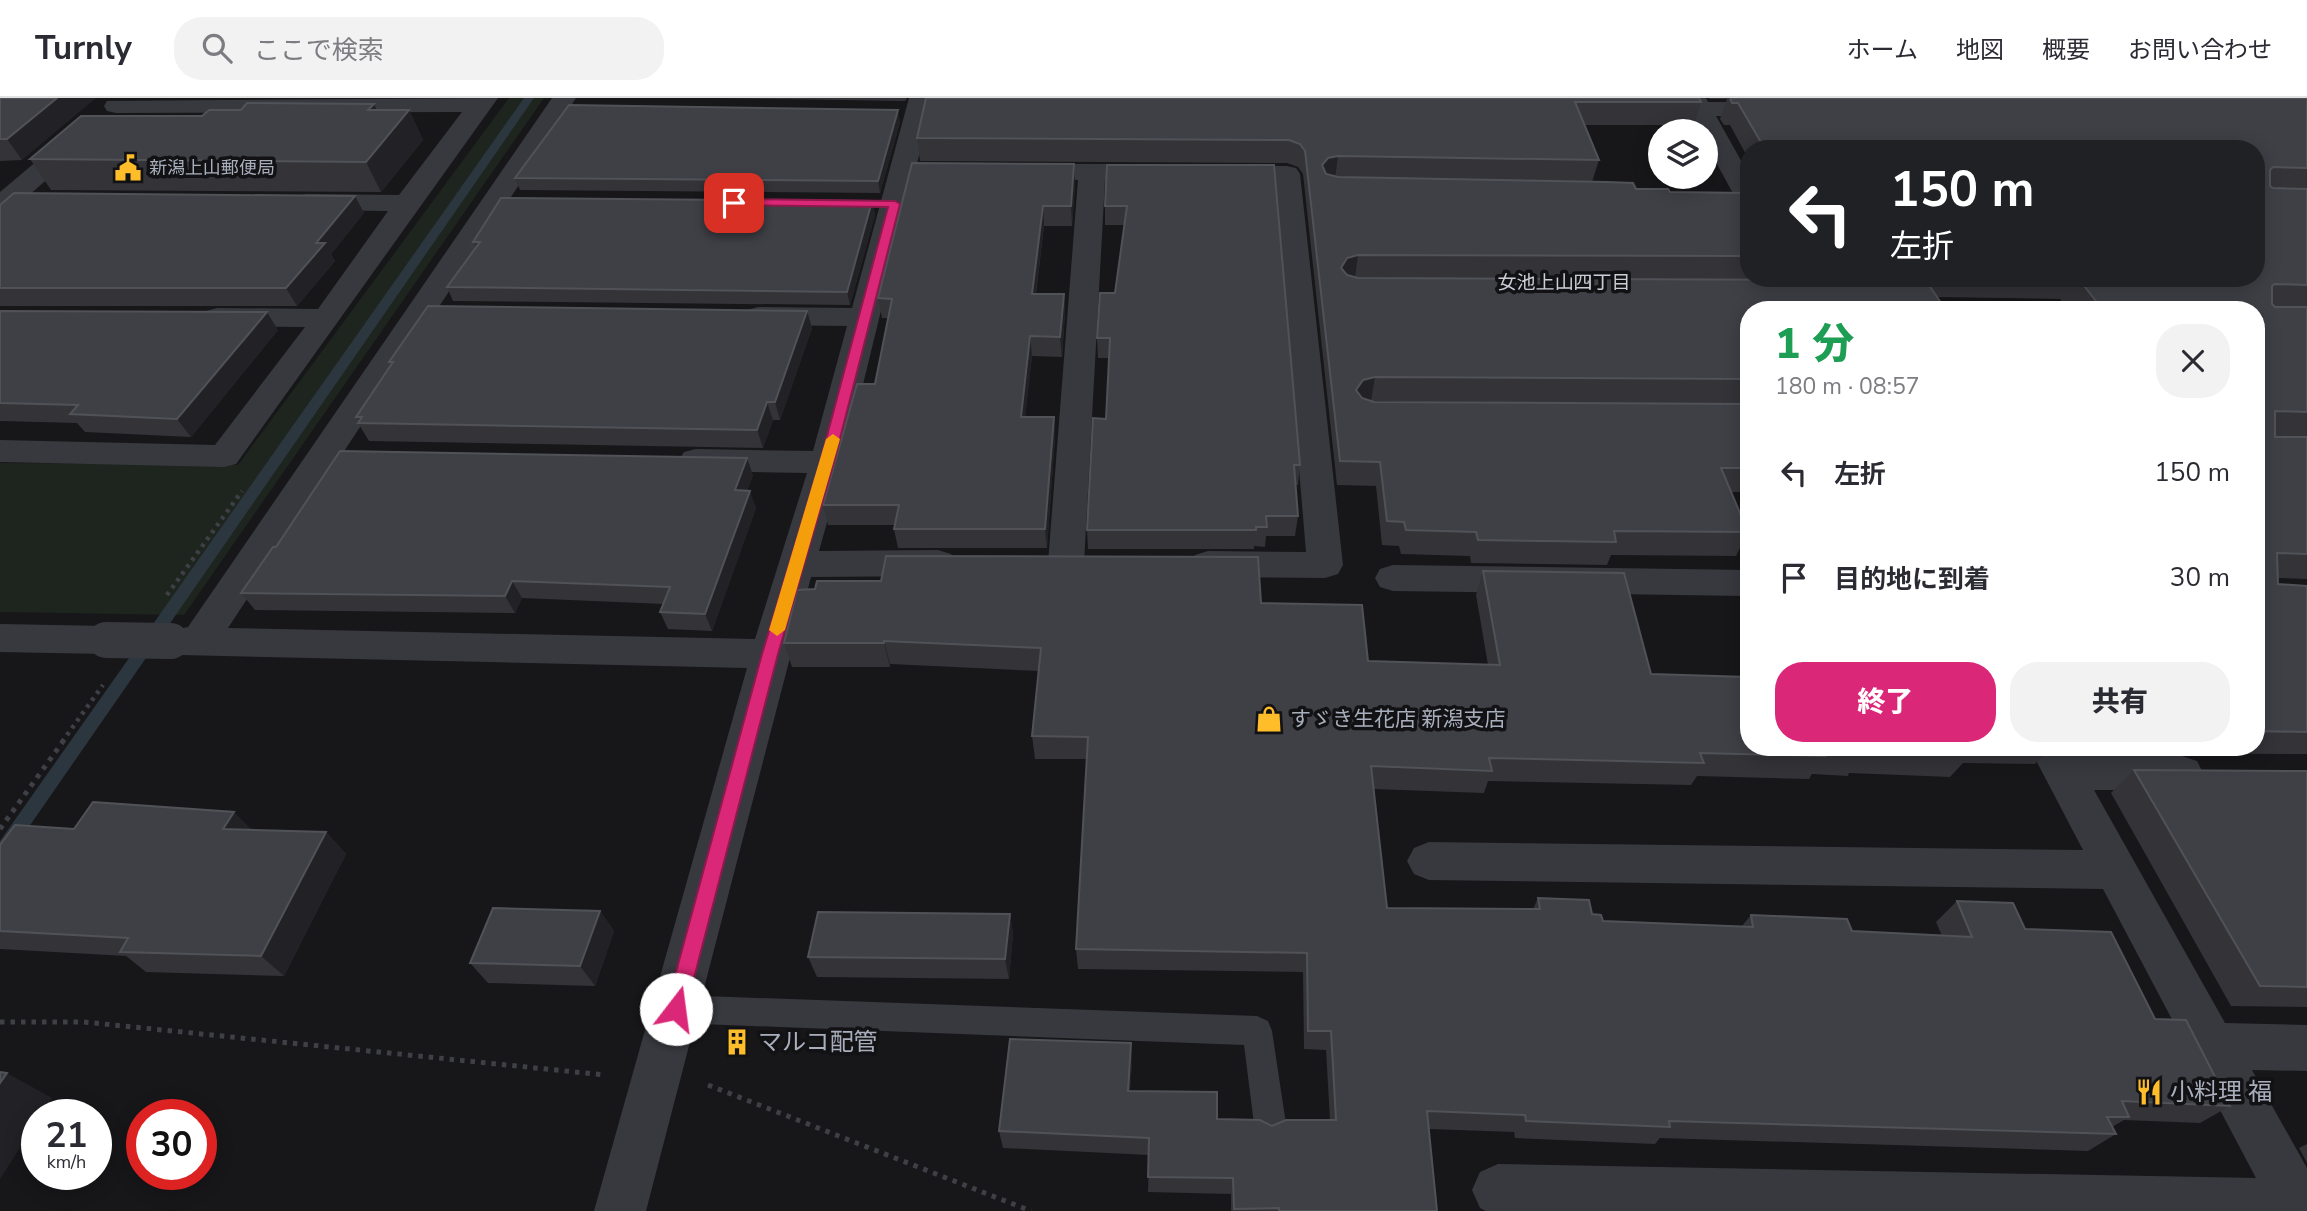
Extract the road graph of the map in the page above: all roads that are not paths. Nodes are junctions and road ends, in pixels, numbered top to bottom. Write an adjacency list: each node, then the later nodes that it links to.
1 (120, 102): 2 (street); 15 (street)
2 (483, 102): 14 (street)
3 (569, 104): 16 (street)
4 (1697, 104): 6 (street); 9 (street)
5 (909, 107): 21 (street)
6 (1797, 109)
7 (998, 172): 8 (street)
8 (1091, 172): 28 (street); 30 (street)
9 (1740, 182)
10 (1720, 196): 11 (street)
11 (1740, 197)
12 (48, 200): 15 (street)
13 (283, 202): 14 (street)
14 (407, 202): 20 (street)
15 (4, 203)
16 (418, 312): 17 (street); 23 (street)
17 (460, 312)
18 (725, 316): 21 (street)
19 (191, 317): 20 (street)
20 (327, 317): 22 (street)
21 (864, 317): 26 (street)
22 (0, 451)
23 (323, 454): 24 (street); 34 (street)
24 (364, 455)
25 (664, 460): 26 (street)
26 (827, 462): 29 (street)
27 (972, 563): 29 (street)
28 (1066, 563)
29 (797, 564): 35 (street)
30 (1175, 564)
31 (1393, 578): 32 (street)
32 (1740, 583)
33 (0, 638): 34 (street, bridge)
34 (185, 641): 35 (street)
35 (770, 654): 40 (street)
36 (2056, 760): 37 (street); 39 (street)
37 (2226, 774)
38 (1429, 861): 39 (street)
39 (2116, 870): 41 (street)
40 (676, 1009): 43 (lane); 46 (street)
41 (2212, 1046): 42 (street); 45 (street)
42 (2307, 1048)
43 (1270, 1124)
44 (1498, 1190): 45 (street)
45 (2301, 1208)
46 (620, 1211)

